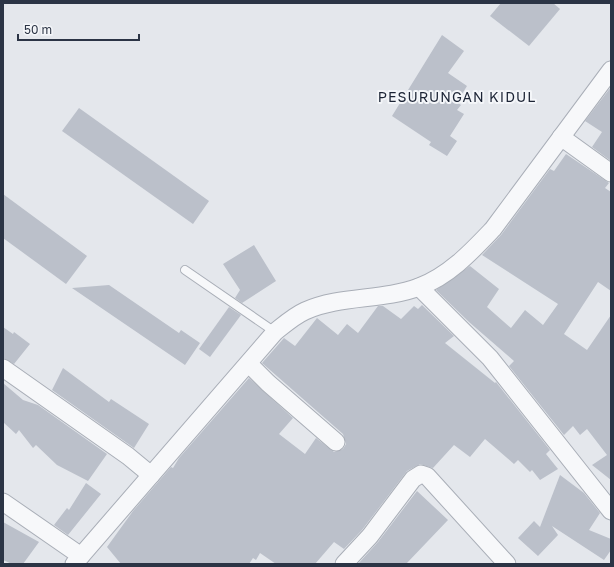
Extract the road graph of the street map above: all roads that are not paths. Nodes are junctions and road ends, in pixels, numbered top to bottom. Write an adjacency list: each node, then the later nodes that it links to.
1 (611, 70): 2 (street)
2 (561, 137): 3 (street); 5 (street)
3 (611, 173)
4 (185, 270): 6 (lane)
5 (419, 287): 6 (street); 12 (street)
6 (275, 332): 7 (street)
7 (249, 364): 9 (street); 10 (street)
8 (3, 368): 10 (street)
9 (336, 442)
10 (148, 472): 13 (street)
11 (3, 502): 13 (street)
12 (611, 511)
13 (78, 558)
14 (344, 564): 15 (street)
15 (507, 564)

